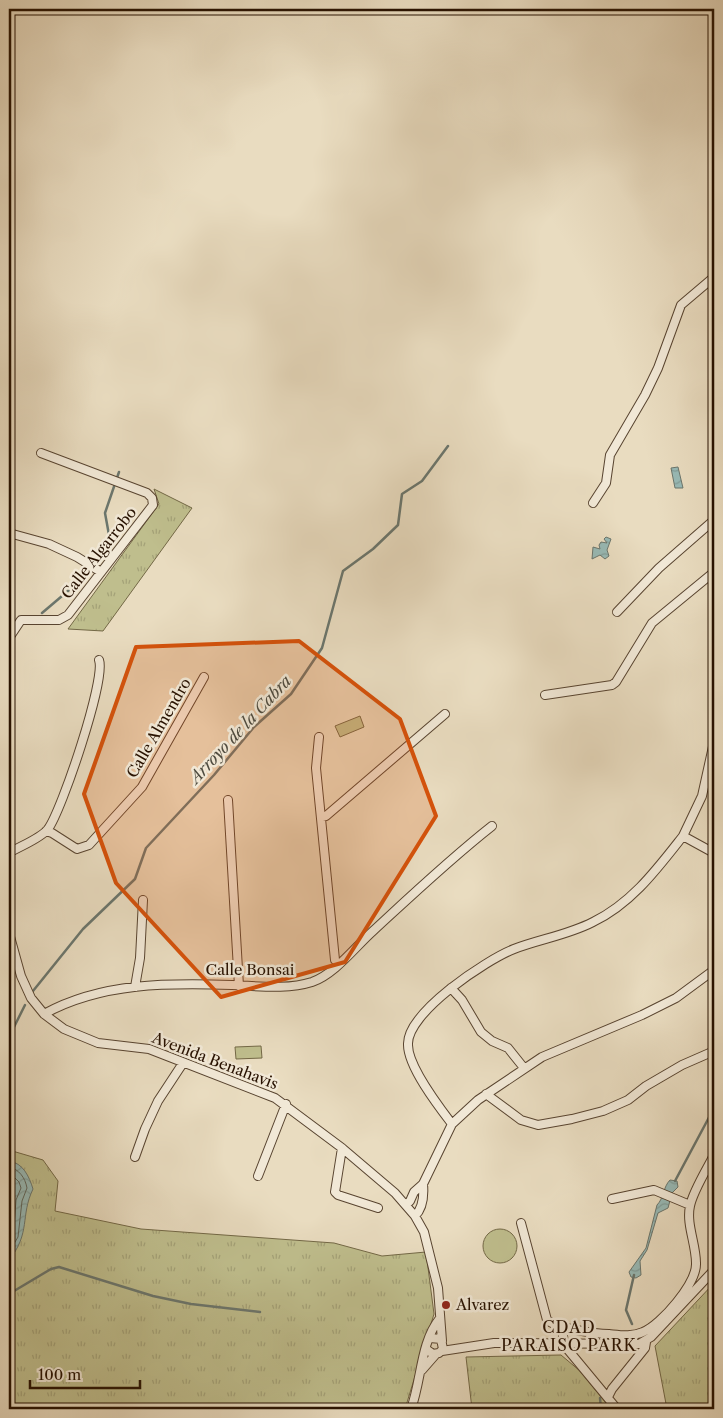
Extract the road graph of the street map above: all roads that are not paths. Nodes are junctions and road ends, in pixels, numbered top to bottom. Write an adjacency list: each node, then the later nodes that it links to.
1 (714, 277): 3 (street)
2 (41, 454): 6 (street, Calle Algarrobo)
3 (593, 503)
4 (714, 520): 8 (street)
5 (9, 533): 6 (street)
6 (99, 571): 9 (street, Calle Algarrobo)
7 (714, 572): 12 (street)
8 (617, 612)
9 (9, 638)
10 (99, 660): 19 (street)
11 (204, 676): 19 (street, Calle Almendro)
12 (545, 695)
13 (445, 714): 17 (street)
14 (319, 737): 17 (street)
15 (714, 742): 20 (street)
16 (228, 800): 27 (street)
17 (321, 816): 25 (street)
18 (492, 826): 25 (street, Calle Bonsai)
19 (46, 831): 21 (street)
20 (683, 836): 22 (street); 29 (street)
21 (9, 853)
22 (714, 853)
23 (143, 900): 28 (street)
24 (9, 933): 30 (street, Avenida Benahavis)
25 (338, 964): 27 (street, Calle Bonsai)
26 (714, 970): 33 (street)
27 (239, 986): 28 (street, Calle Bonsai)
28 (135, 987): 30 (street, Calle Bonsai)
29 (451, 988): 33 (street); 36 (street)
30 (44, 1014): 32 (street, Avenida Benahavis)
31 (714, 1051): 34 (street)
32 (183, 1063): 35 (street, Avenida Benahavis); 39 (street)
33 (524, 1068): 34 (street)
34 (486, 1094): 36 (street)
35 (286, 1104): 37 (street, Avenida Benahavis); 40 (street)
36 (452, 1124): 41 (street)
37 (342, 1148): 43 (street, Avenida Benahavis); 45 (street)
38 (714, 1155): 44 (street)
39 (135, 1157)
40 (258, 1176)
41 (422, 1184): 43 (street); 46 (street)
42 (612, 1198): 44 (street)
43 (406, 1205): 46 (street, Avenida Benahavis)
44 (690, 1206): 50 (street)
45 (378, 1208)
46 (415, 1216): 49 (street, Avenida Benahavis)
47 (521, 1223): 50 (street)
48 (714, 1270): 53 (street)
49 (440, 1318): 51 (street); 52 (street, Avenida Benahavis)
50 (563, 1329): 54 (street)
51 (430, 1338): 52 (street); 56 (street)
52 (443, 1341): 55 (street); 57 (street)
53 (646, 1342): 54 (street); 59 (street)
54 (564, 1345): 55 (street); 59 (street)
55 (462, 1347): 57 (street)
56 (426, 1349): 57 (street); 58 (street)
57 (439, 1353): 58 (street)
58 (422, 1370): 60 (street)
59 (608, 1397): 61 (street)
60 (411, 1409)
61 (617, 1409)

